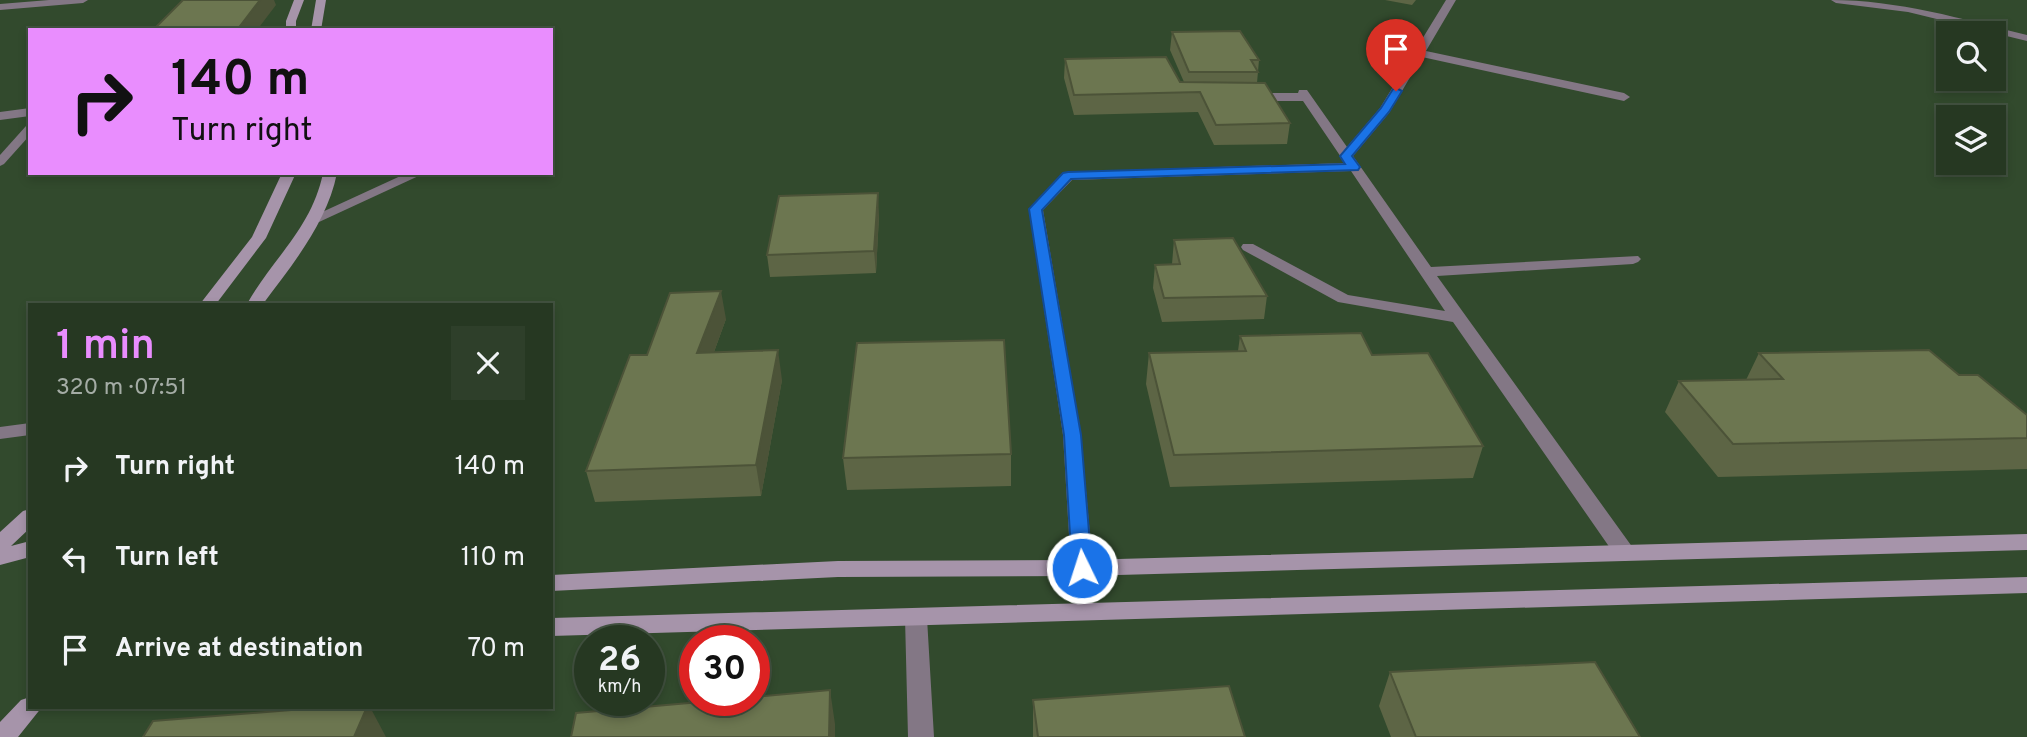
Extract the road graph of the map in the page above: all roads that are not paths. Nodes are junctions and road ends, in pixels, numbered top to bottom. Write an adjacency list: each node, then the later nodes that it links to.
1 (83, 0): 7 (street)
2 (299, 0): 8 (main road)
3 (321, 0): 9 (main road)
4 (1451, 0): 11 (street)
5 (1836, 0): 6 (street)
6 (1906, 5): 10 (street)
7 (0, 7)
8 (291, 28)
9 (316, 28)
10 (2027, 38)
11 (1419, 53): 13 (street); 18 (street)
12 (1237, 97): 18 (street)
13 (1624, 97)
14 (28, 112): 15 (street)
15 (0, 116)
16 (28, 130): 17 (lane)
17 (0, 162)
18 (1350, 162): 25 (street); 37 (street)
19 (288, 175): 26 (main road)
20 (330, 175): 22 (main road)
21 (414, 175): 22 (street)
22 (314, 219): 27 (main road)
23 (1248, 247): 28 (street)
24 (1633, 259): 25 (street)
25 (1426, 272): 28 (street)
26 (209, 303)
27 (256, 303)
28 (1458, 318): 35 (street)
29 (28, 429): 30 (street)
30 (0, 433)
31 (28, 518): 33 (main road)
32 (2027, 542): 35 (main road)
33 (0, 544)
34 (28, 549): 36 (main road)
35 (1625, 553): 37 (main road)
36 (0, 556)
37 (1082, 568): 38 (main road)
38 (553, 583)
39 (2027, 585): 40 (main road)
40 (916, 618): 41 (main road); 46 (street)
41 (553, 627)
42 (28, 707): 44 (main road)
43 (28, 708): 45 (main road)
44 (0, 719)
45 (2, 737)
46 (921, 737)

